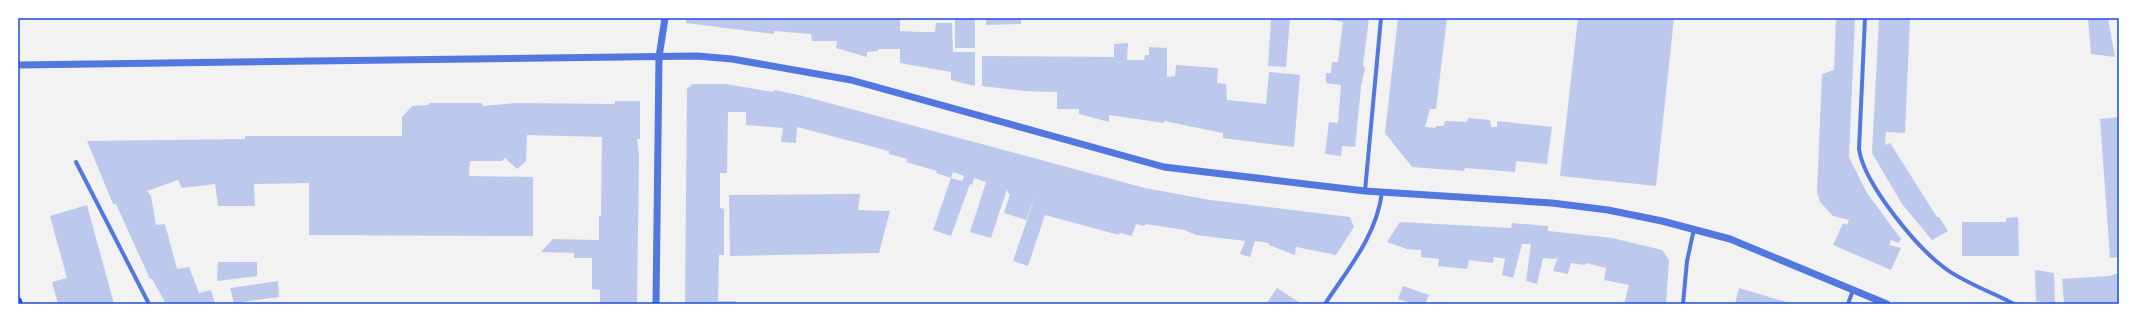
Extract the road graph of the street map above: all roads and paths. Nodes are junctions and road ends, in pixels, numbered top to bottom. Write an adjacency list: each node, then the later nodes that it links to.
1 (665, 18): 4 (street)
2 (1381, 18): 7 (street)
3 (1865, 18): 17 (street)
4 (659, 57): 5 (street); 7 (street); 12 (street)
5 (18, 65)
6 (76, 162): 11 (street)
7 (1365, 191): 8 (street)
8 (1382, 192): 9 (street); 13 (street)
9 (1694, 228): 10 (street); 14 (street)
10 (1853, 290): 15 (street); 16 (street)
11 (149, 304)
12 (656, 304)
13 (1325, 304)
14 (1683, 304)
15 (1848, 304)
16 (1887, 304)
17 (2014, 304)

